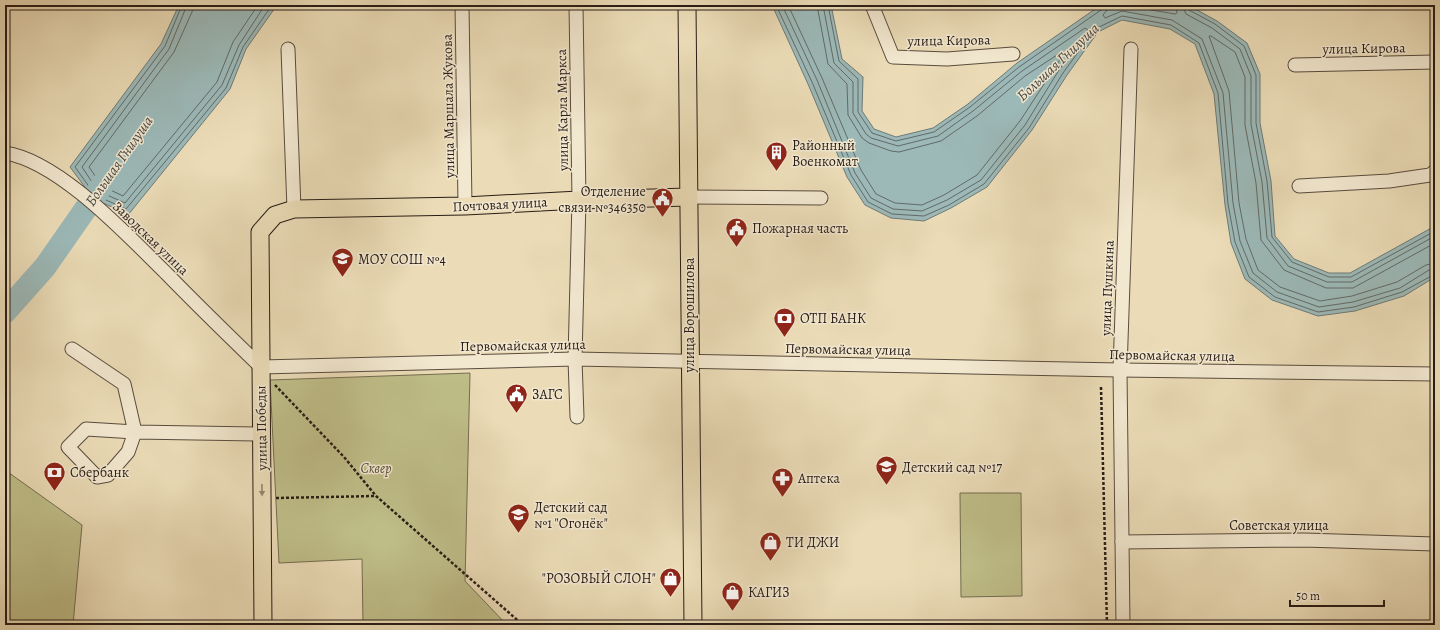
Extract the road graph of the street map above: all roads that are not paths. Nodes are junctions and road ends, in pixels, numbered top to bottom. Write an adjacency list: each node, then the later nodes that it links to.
1 (462, 5): 16 (street, улица Маршала Жукова)
2 (576, 5): 15 (street, улица Карла Маркса)
3 (687, 5): 13 (main road, улица Ворошилова)
4 (872, 5): 7 (street, улица Кирова)
5 (288, 49): 17 (street)
6 (1131, 49): 23 (street, улица Пушкина)
7 (1013, 54)
8 (1435, 62): 9 (street, улица Кирова)
9 (1295, 66)
10 (5, 153): 22 (street, Заводская улица)
11 (1435, 171): 12 (street)
12 (1299, 186)
13 (690, 198): 14 (street, Почтовая улица); 15 (main road, Почтовая улица); 21 (main road, улица Ворошилова)
14 (821, 198)
15 (579, 200): 16 (main road, Почтовая улица); 20 (street, улица Карла Маркса)
16 (465, 206): 17 (main road, Почтовая улица)
17 (294, 209): 18 (main road, Почтовая улица)
18 (260, 232): 22 (main road, улица Победы)
19 (72, 349): 26 (street)
20 (575, 359): 21 (street, Первомайская улица); 22 (street, Первомайская улица); 25 (street, улица Карла Маркса)
21 (689, 362): 23 (street, Первомайская улица); 31 (main road, улица Ворошилова)
22 (261, 367): 27 (main road, улица Победы)
23 (1120, 370): 24 (street, Первомайская улица); 28 (street, улица Пушкина)
24 (1435, 374)
25 (577, 417)
26 (135, 432): 26 (street); 27 (street)
27 (261, 434): 30 (main road, улица Победы, one-way to 30)
28 (1122, 542): 29 (street, Советская улица); 32 (street, улица Пушкина)
29 (1435, 544)
30 (263, 625)
31 (693, 625)
32 (1123, 625)

